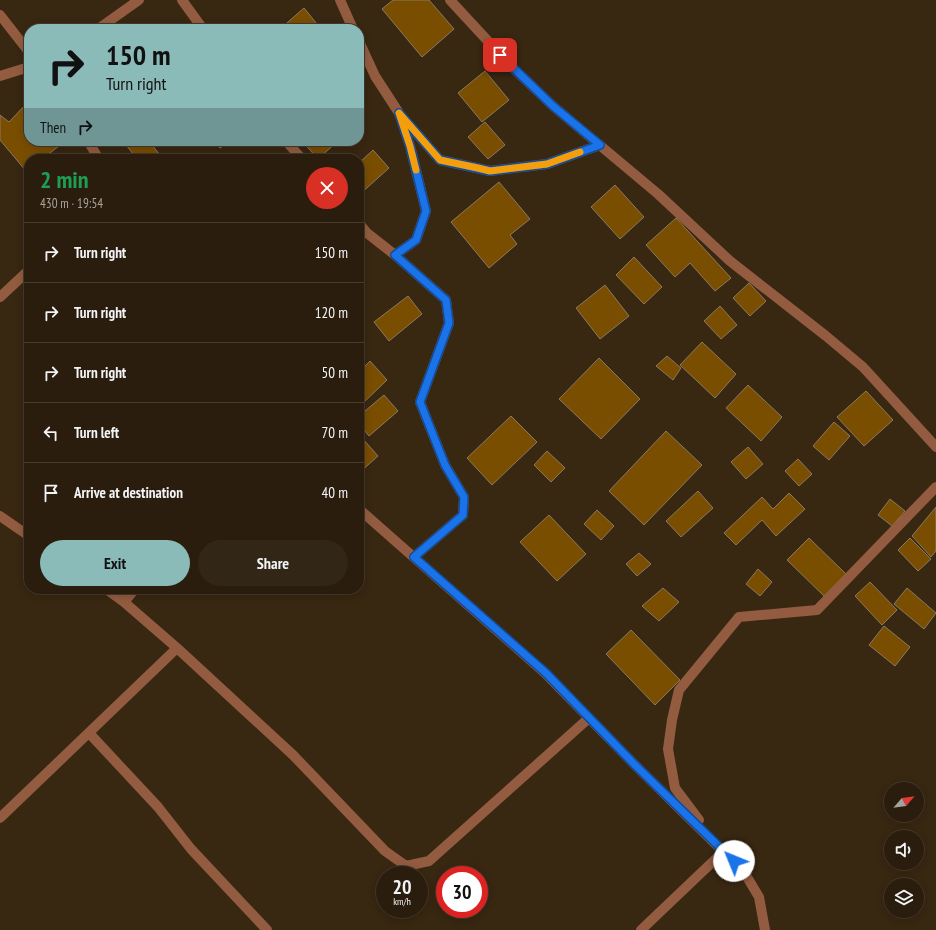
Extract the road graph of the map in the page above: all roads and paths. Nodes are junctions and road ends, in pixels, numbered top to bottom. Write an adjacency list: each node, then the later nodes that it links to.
1 (139, 0): 6 (street)
2 (182, 0): 7 (street)
3 (340, 0): 8 (street)
4 (450, 0): 14 (street)
5 (0, 15): 9 (street)
6 (105, 24)
7 (199, 24)
8 (351, 24)
9 (24, 46)
10 (364, 52): 13 (street)
11 (24, 69): 12 (street)
12 (0, 76)
13 (399, 113): 14 (street); 18 (street)
14 (600, 145): 21 (street)
15 (290, 146): 16 (street)
16 (298, 154)
17 (364, 229): 18 (street)
18 (395, 255): 26 (street)
19 (24, 275): 20 (street)
20 (0, 297)
21 (936, 447)
22 (936, 487): 34 (street)
23 (364, 513): 26 (street)
24 (0, 516): 25 (street)
25 (24, 533)
26 (414, 557): 31 (street)
27 (113, 594): 29 (street)
28 (131, 594): 29 (street)
29 (124, 602): 30 (street)
30 (176, 648): 31 (street); 32 (street)
31 (589, 718): 34 (street)
32 (89, 733): 33 (street); 35 (street)
33 (0, 818)
34 (724, 851): 36 (street); 37 (street)
35 (266, 930)
36 (641, 930)
37 (765, 930)

